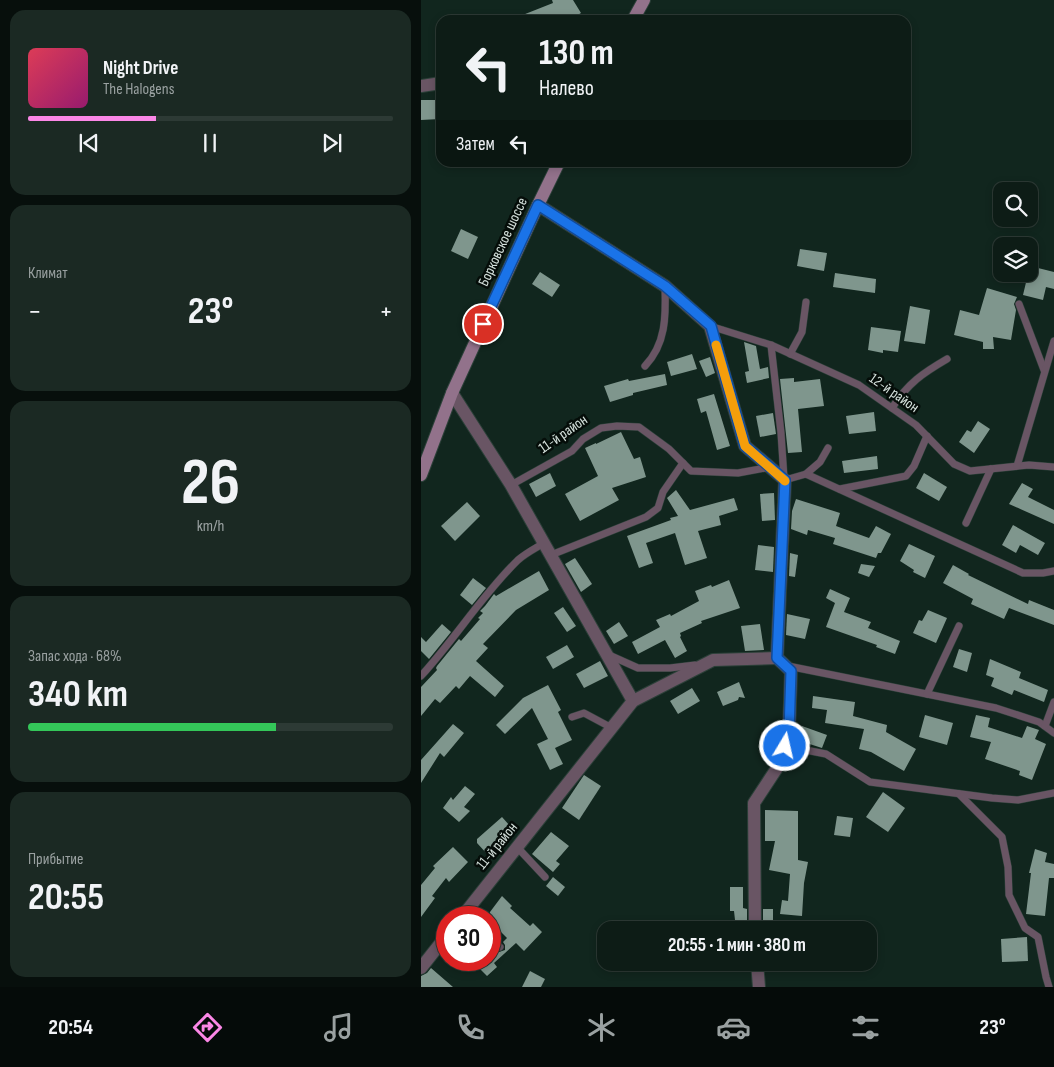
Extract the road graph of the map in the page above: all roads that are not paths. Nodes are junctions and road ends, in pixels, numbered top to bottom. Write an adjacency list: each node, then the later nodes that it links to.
1 (644, 0): 2 (street)
2 (636, 15)
3 (436, 84): 4 (street)
4 (421, 86)
5 (557, 167): 6 (street, Борковское шоссе)
6 (538, 205): 7 (street); 17 (street, Борковское шоссе)
7 (665, 286): 10 (street); 15 (lane)
8 (806, 302): 13 (lane)
9 (1019, 304): 16 (lane)
10 (711, 326): 11 (lane, 12-й район); 23 (street)
11 (771, 345): 13 (lane, 12-й район); 28 (lane)
12 (1053, 345): 16 (lane)
13 (790, 354): 18 (lane, 12-й район)
14 (947, 359): 18 (lane)
15 (645, 366)
16 (1045, 370): 22 (lane)
17 (452, 393): 27 (street, Борковское шоссе); 29 (street)
18 (892, 408): 19 (lane, 12-й район)
19 (927, 436): 25 (lane, 12-й район); 30 (lane)
20 (828, 448): 26 (lane)
21 (683, 463): 23 (lane, 11-й район); 29 (lane, 11-й район); 33 (lane)
22 (1017, 466): 24 (lane, 12-й район); 25 (lane, 12-й район)
23 (771, 467): 28 (street)
24 (1054, 467)
25 (991, 469): 31 (lane)
26 (807, 474): 28 (lane); 30 (lane)
27 (421, 475)
28 (785, 479): 37 (street)
29 (511, 485): 32 (street)
30 (840, 489): 34 (lane)
31 (966, 523)
32 (544, 543): 33 (street); 39 (lane)
33 (551, 555): 36 (street)
34 (1054, 571)
35 (959, 626): 40 (lane)
36 (607, 654): 38 (lane); 41 (street)
37 (781, 662): 38 (street, 11-й район); 40 (lane); 47 (street)
38 (706, 664): 41 (street, 11-й район)
39 (421, 676)
40 (927, 694): 44 (lane)
41 (633, 701): 45 (street, 11-й район)
42 (1054, 702): 44 (lane)
43 (572, 717): 45 (lane)
44 (1045, 726): 46 (lane)
45 (611, 728): 50 (street, 11-й район)
46 (1054, 733)
47 (785, 746): 49 (lane); 53 (street)
48 (1054, 793): 49 (lane)
49 (959, 794): 58 (lane)
50 (517, 847): 51 (lane); 52 (street, 11-й район)
51 (545, 877)
52 (470, 906)
53 (755, 921)
54 (436, 949): 55 (street)
55 (421, 968)
56 (758, 971): 57 (street)
57 (759, 987)
58 (1049, 987)

